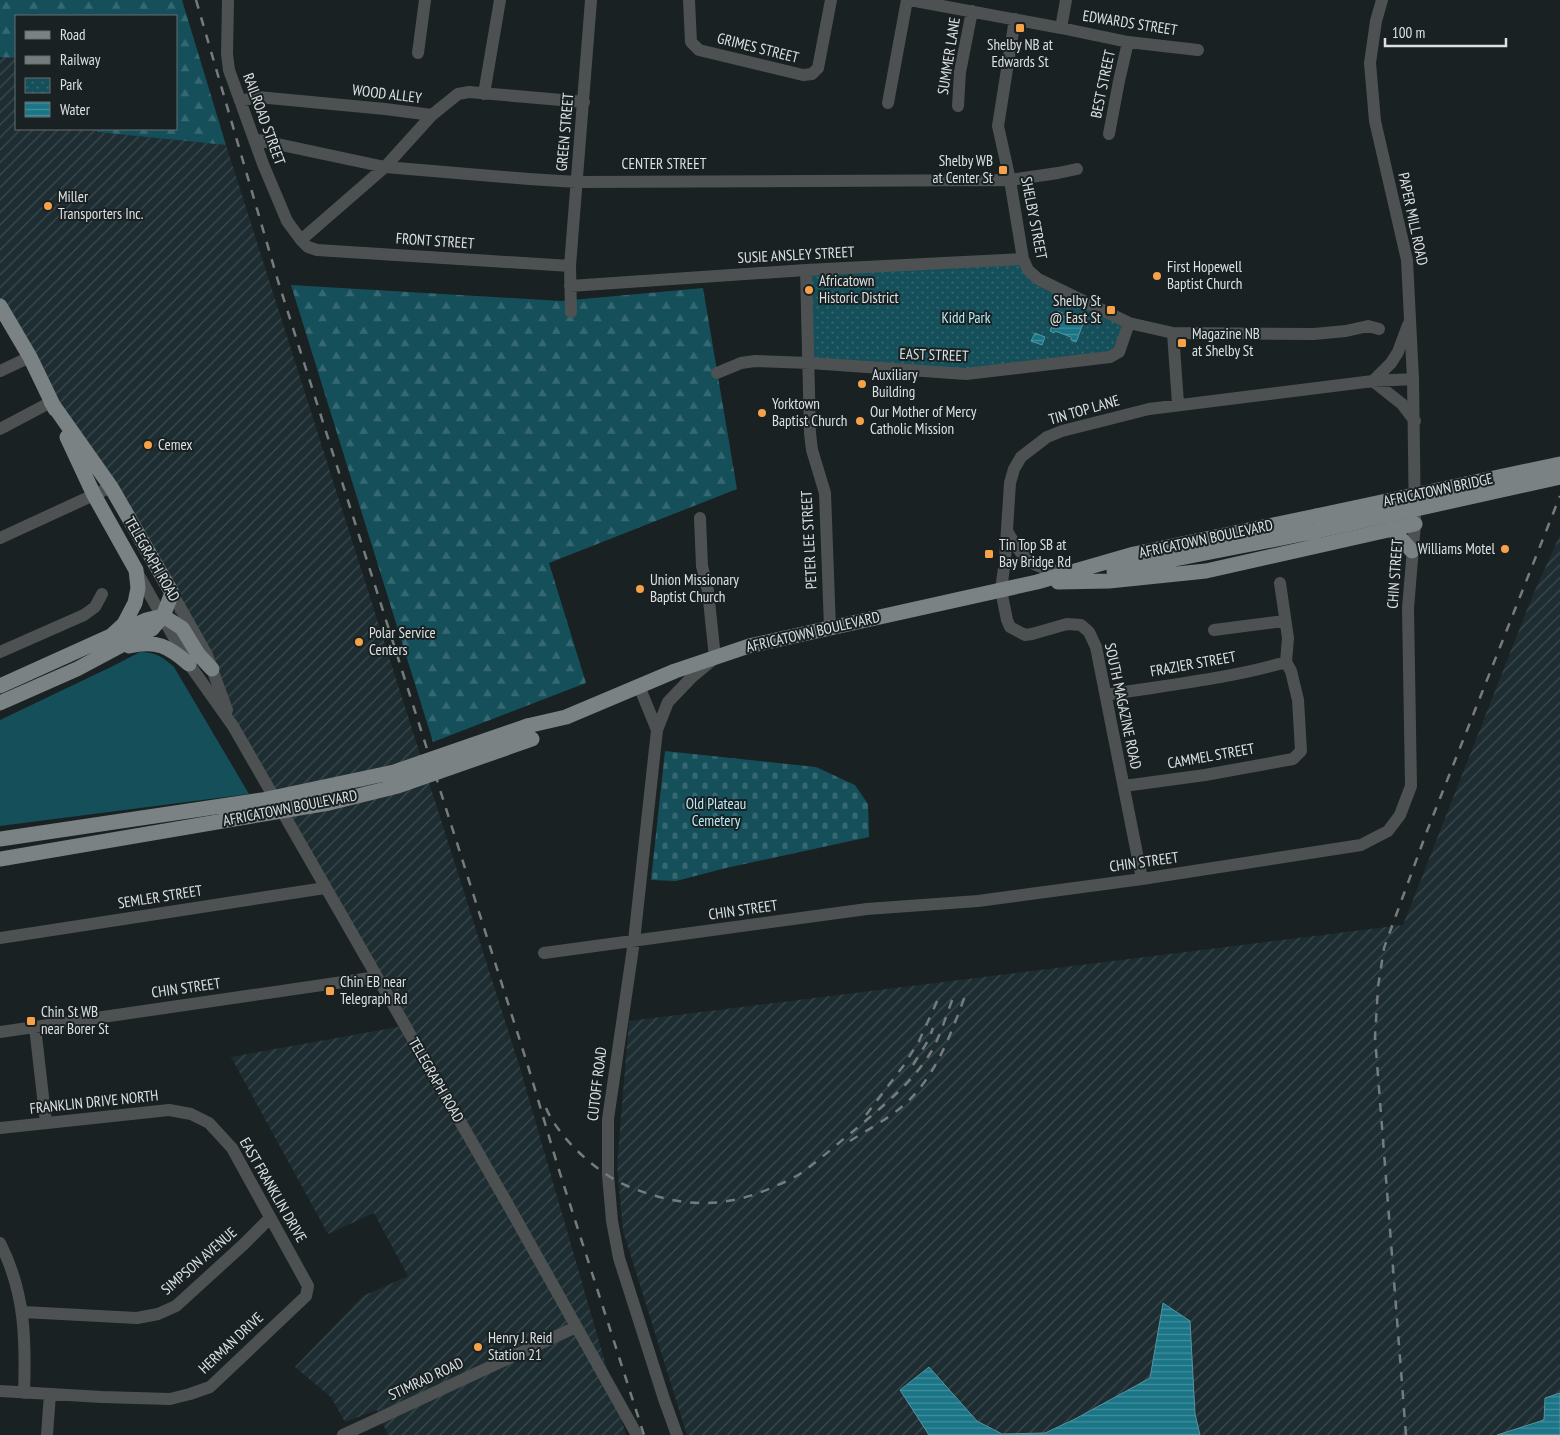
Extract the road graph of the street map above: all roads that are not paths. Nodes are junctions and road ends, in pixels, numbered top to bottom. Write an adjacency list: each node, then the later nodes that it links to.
1 (228, 0): 18 (street, RAILROAD STREET)
2 (425, 0): 16 (street)
3 (500, 0): 17 (street)
4 (591, 0): 19 (street, GREEN STREET)
5 (689, 0): 6 (street, GRIMES STREET)
6 (831, 0)
7 (908, 0): 10 (street, EDWARDS STREET); 20 (street)
8 (1066, 0): 13 (street)
9 (1382, 0): 36 (street, PAPER MILL ROAD)
10 (941, 3): 11 (street, EDWARDS STREET)
11 (972, 11): 12 (street, EDWARDS STREET); 21 (street, SUMMER LANE)
12 (1015, 19): 13 (street, EDWARDS STREET); 27 (street, SHELBY STREET)
13 (1061, 28): 14 (street, EDWARDS STREET)
14 (1128, 42): 15 (street, EDWARDS STREET); 23 (street, BEST STREET)
15 (1198, 50)
16 (418, 53)
17 (484, 94): 19 (street, WOOD ALLEY); 22 (street, WOOD ALLEY)
18 (240, 101): 22 (street, WOOD ALLEY); 24 (street, RAILROAD STREET)
19 (584, 102): 28 (street, GREEN STREET)
20 (888, 103)
21 (958, 106)
22 (432, 115): 25 (street)
23 (1109, 134)
24 (254, 139): 25 (street, CENTER STREET); 29 (street, RAILROAD STREET)
25 (386, 167): 28 (street, CENTER STREET); 29 (street)
26 (1077, 169): 27 (street, CENTER STREET)
27 (1010, 180): 28 (street, CENTER STREET); 30 (street, SHELBY STREET)
28 (577, 182): 31 (street, GREEN STREET)
29 (301, 240): 31 (street, FRONT STREET)
30 (1023, 259): 32 (street, SUSIE ANSLEY STREET); 37 (street, SHELBY STREET)
31 (570, 266): 33 (street, GREEN STREET)
32 (806, 270): 33 (street, SUSIE ANSLEY STREET); 41 (street, PETER LEE STREET)
33 (570, 286): 35 (street)
34 (1, 309): 40 (main road, TELEGRAPH ROAD)
35 (571, 312)
36 (1410, 319): 44 (street, PAPER MILL ROAD); 45 (street)
37 (1129, 323): 39 (street, SHELBY STREET); 41 (street, EAST STREET)
38 (1379, 329): 39 (street, SHELBY STREET)
39 (1174, 333): 47 (street)
40 (30, 358): 42 (street); 46 (main road, TELEGRAPH ROAD)
41 (810, 363): 43 (street, EAST STREET); 71 (street, PETER LEE STREET)
42 (0, 371)
43 (717, 373)
44 (1414, 379): 45 (street, TIN TOP LANE); 48 (street, PAPER MILL ROAD)
45 (1373, 381): 47 (street, TIN TOP LANE); 48 (street)
46 (51, 402): 49 (street); 53 (main road, TELEGRAPH ROAD); 54 (main road, TELEGRAPH ROAD)
47 (1178, 404): 59 (street, TIN TOP LANE)
48 (1414, 421): 52 (street, PAPER MILL ROAD)
49 (0, 429)
50 (1560, 464): 56 (main road, AFRICATOWN BRIDGE, bridge)
51 (1560, 475): 56 (main road, AFRICATOWN BRIDGE, bridge); 57 (street)
52 (1415, 477): 57 (street, CHIN STREET)
53 (111, 486): 54 (street); 67 (main road, TELEGRAPH ROAD)
54 (94, 495): 60 (street); 62 (main road, TELEGRAPH ROAD)
55 (700, 518): 75 (street)
56 (1316, 523): 63 (main road, AFRICATOWN BOULEVARD)
57 (1415, 524): 58 (main road); 61 (street, CHIN STREET)
58 (1391, 528): 61 (main road); 64 (main road)
59 (1007, 531): 63 (street); 66 (street, TIN TOP LANE)
60 (0, 538)
61 (1412, 551): 89 (street, CHIN STREET)
62 (136, 570): 69 (street, TELEGRAPH ROAD); 73 (main road)
63 (1068, 574): 64 (main road, AFRICATOWN BOULEVARD)
64 (1037, 582): 66 (main road, AFRICATOWN BOULEVARD)
65 (1280, 583): 70 (street)
66 (1001, 590): 71 (main road, AFRICATOWN BOULEVARD); 81 (street, SOUTH MAGAZINE ROAD)
67 (172, 593): 69 (main road); 78 (street, TELEGRAPH ROAD)
68 (102, 594): 74 (street)
69 (163, 616): 73 (main road); 77 (street, TELEGRAPH ROAD); 78 (main road)
70 (1284, 621): 72 (street); 76 (street)
71 (830, 628): 75 (main road, AFRICATOWN BOULEVARD)
72 (1214, 630)
73 (115, 642): 77 (main road); 79 (main road); 82 (main road)
74 (0, 652)
75 (715, 658): 80 (main road, AFRICATOWN BOULEVARD); 84 (street, CUTOFF ROAD)
76 (1286, 662): 81 (street, FRAZIER STREET); 86 (street, CAMMEL STREET)
77 (189, 664): 83 (street, TELEGRAPH ROAD)
78 (212, 669): 83 (street, TELEGRAPH ROAD)
79 (0, 686)
80 (639, 686): 84 (street, CUTOFF ROAD); 85 (main road, AFRICATOWN BOULEVARD)
81 (1106, 695): 86 (street, SOUTH MAGAZINE ROAD)
82 (0, 703)
83 (233, 726): 90 (street, TELEGRAPH ROAD)
84 (657, 730): 92 (street, CUTOFF ROAD)
85 (529, 732): 87 (main road, AFRICATOWN BOULEVARD, bridge); 88 (main road, AFRICATOWN BOULEVARD, bridge)
86 (1124, 786): 89 (street, SOUTH MAGAZINE ROAD)
87 (0, 839)
88 (0, 859)
89 (1142, 878): 92 (street, CHIN STREET)
90 (326, 888): 91 (street, SEMLER STREET); 94 (street, TELEGRAPH ROAD)
91 (0, 938)
92 (634, 941): 93 (street, CHIN STREET); 111 (street, CUTOFF ROAD)
93 (544, 953)
94 (377, 977): 95 (street, CHIN STREET); 104 (street, TELEGRAPH ROAD)
95 (35, 1027): 96 (street, CHIN STREET); 98 (street)
96 (0, 1032)
97 (191, 1114): 98 (street, FRANKLIN DRIVE NORTH); 100 (street, EAST FRANKLIN DRIVE)
98 (46, 1123): 99 (street, FRANKLIN DRIVE NORTH)
99 (0, 1128)
100 (270, 1218): 102 (street, EAST FRANKLIN DRIVE); 103 (street, SIMPSON AVENUE)
101 (0, 1243): 103 (street)
102 (306, 1296): 107 (street, HERMAN DRIVE)
103 (23, 1312): 106 (street)
104 (576, 1327): 109 (street, STIMRAD ROAD); 110 (street, TELEGRAPH ROAD)
105 (0, 1391): 106 (street)
106 (24, 1393): 107 (street, HERMAN DRIVE)
107 (50, 1394): 108 (street)
108 (47, 1435)
109 (343, 1435)
110 (637, 1435)
111 (677, 1435)

